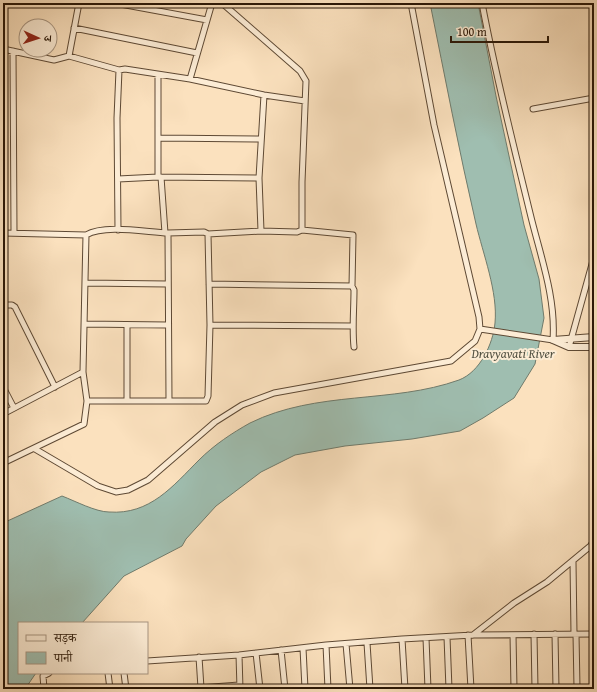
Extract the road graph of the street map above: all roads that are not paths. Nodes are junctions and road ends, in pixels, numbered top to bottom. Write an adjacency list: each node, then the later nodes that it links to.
1 (79, 3): 9 (street)
2 (115, 3): 7 (street)
3 (212, 3): 8 (street)
4 (222, 3): 19 (street)
5 (411, 3): 47 (street)
6 (482, 3): 50 (street)
7 (138, 5): 8 (street)
8 (207, 20): 12 (street)
9 (74, 28): 12 (street); 13 (street)
10 (3, 50): 11 (street)
11 (13, 52): 13 (street); 31 (street)
12 (197, 53): 16 (street)
13 (69, 56): 14 (street)
14 (119, 70): 15 (street); 25 (street)
15 (158, 75): 16 (street); 21 (street)
16 (190, 79): 17 (street)
17 (264, 95): 19 (street); 22 (street)
18 (594, 98): 20 (street)
19 (306, 101): 27 (street)
20 (533, 109)
21 (158, 138): 22 (street); 23 (street)
22 (260, 139): 24 (street)
23 (160, 177): 24 (street); 25 (street); 30 (street)
24 (259, 178): 28 (street)
25 (118, 179): 26 (street)
26 (118, 230): 30 (street); 33 (street)
27 (302, 230): 28 (street); 40 (street)
28 (261, 231): 32 (street)
29 (3, 233): 31 (street)
30 (166, 233): 32 (street); 38 (street)
31 (14, 234): 33 (street)
32 (208, 234): 39 (street)
33 (86, 235): 37 (street)
34 (594, 257): 35 (street)
35 (588, 279): 36 (street); 49 (street)
36 (594, 281)
37 (85, 283): 38 (street); 42 (street)
38 (167, 284): 44 (street)
39 (209, 284): 40 (street); 45 (street)
40 (352, 286): 46 (street)
41 (3, 305): 55 (street)
42 (84, 324): 43 (street); 54 (street)
43 (127, 325): 44 (street); 57 (street)
44 (167, 325): 58 (street)
45 (210, 325): 46 (street); 58 (street)
46 (352, 326): 51 (street)
47 (480, 328): 50 (street); 62 (street)
48 (594, 337): 49 (street)
49 (570, 338): 50 (street); 52 (street)
50 (553, 340): 52 (street)
51 (354, 347)
52 (569, 347): 53 (street)
53 (594, 347)
54 (83, 372): 55 (street); 59 (street)
55 (55, 386): 60 (street)
56 (3, 387): 60 (street)
57 (127, 400): 58 (street); 59 (street)
58 (169, 400)
59 (87, 401): 62 (street)
60 (14, 408): 61 (street)
61 (3, 414)
62 (35, 449): 63 (street)
63 (3, 464)
64 (593, 545): 65 (street); 66 (street)
65 (594, 560)
66 (573, 562): 69 (street); 71 (street)
67 (534, 634): 68 (street); 72 (street); 106 (street)
68 (555, 634): 69 (street); 107 (street)
69 (575, 634): 70 (street); 90 (street)
70 (594, 634)
71 (471, 635): 72 (street); 73 (street); 104 (street)
72 (513, 635): 105 (street)
73 (447, 637): 74 (street); 103 (street)
74 (426, 638): 75 (street); 102 (street)
75 (402, 639): 76 (street); 101 (street)
76 (367, 643): 77 (street); 100 (street)
77 (346, 644): 78 (street); 99 (street)
78 (326, 645): 79 (street); 98 (street)
79 (303, 648): 80 (street); 97 (street)
80 (281, 650): 81 (street); 96 (street)
81 (256, 653): 82 (street); 95 (street)
82 (239, 655): 83 (street); 88 (street)
83 (199, 657): 84 (street); 89 (street)
84 (148, 661)
85 (46, 674): 91 (street)
86 (108, 674): 92 (street)
87 (124, 674): 93 (street)
88 (240, 687): 89 (street)
89 (201, 688): 94 (street)
90 (577, 688)
91 (44, 689)
92 (110, 689)
93 (126, 689)
94 (186, 689)
95 (260, 689)
96 (285, 689)
97 (305, 689)
98 (328, 689)
99 (350, 689)
100 (370, 689)
101 (405, 689)
102 (428, 689)
103 (449, 689)
104 (471, 689)
105 (514, 689)
106 (535, 689)
107 (556, 689)

